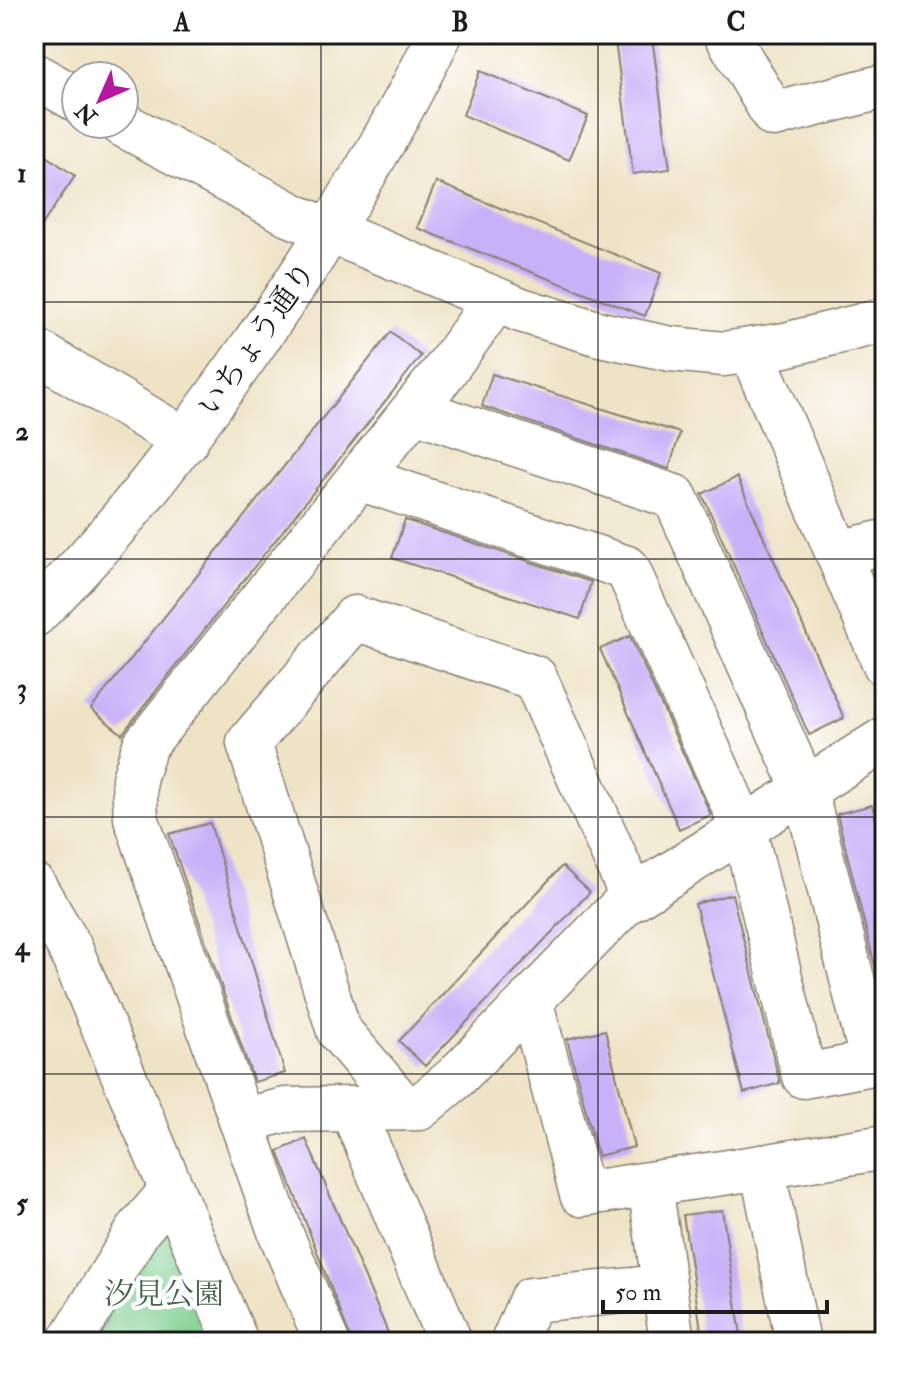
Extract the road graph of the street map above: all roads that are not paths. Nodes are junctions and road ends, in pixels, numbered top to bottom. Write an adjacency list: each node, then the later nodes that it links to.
1 (440, 34): 7 (street, いちょう通り)
2 (726, 34): 4 (street)
3 (34, 75): 5 (street)
4 (885, 86)
5 (60, 90)
6 (140, 134): 7 (street)
7 (332, 232): 8 (street); 13 (street, いちょう通り)
8 (496, 300): 11 (street); 12 (street)
9 (885, 320): 11 (street)
10 (34, 350): 13 (street)
11 (751, 350): 16 (street)
12 (414, 410): 14 (street); 20 (street)
13 (186, 441): 17 (street, いちょう通り)
14 (359, 478): 21 (street); 27 (street)
15 (885, 542): 16 (street)
16 (838, 553): 18 (street)
17 (34, 615)
18 (885, 664)
19 (885, 739): 20 (street)
20 (805, 790): 21 (street); 21 (street)
21 (744, 829): 22 (street)
22 (633, 898): 24 (street); 25 (street)
23 (41, 917): 31 (street)
24 (530, 1000): 25 (street); 30 (street)
25 (404, 1108): 26 (street)
26 (352, 1109): 27 (street); 36 (street)
27 (241, 1121): 35 (street)
28 (885, 1147): 29 (street)
29 (762, 1167): 30 (street); 39 (street)
30 (650, 1184): 32 (street)
31 (172, 1190): 33 (street); 34 (street)
32 (664, 1287): 37 (street); 38 (street)
33 (70, 1342)
34 (236, 1342)
35 (327, 1342)
36 (450, 1342)
37 (513, 1342)
38 (672, 1342)
39 (798, 1342)

